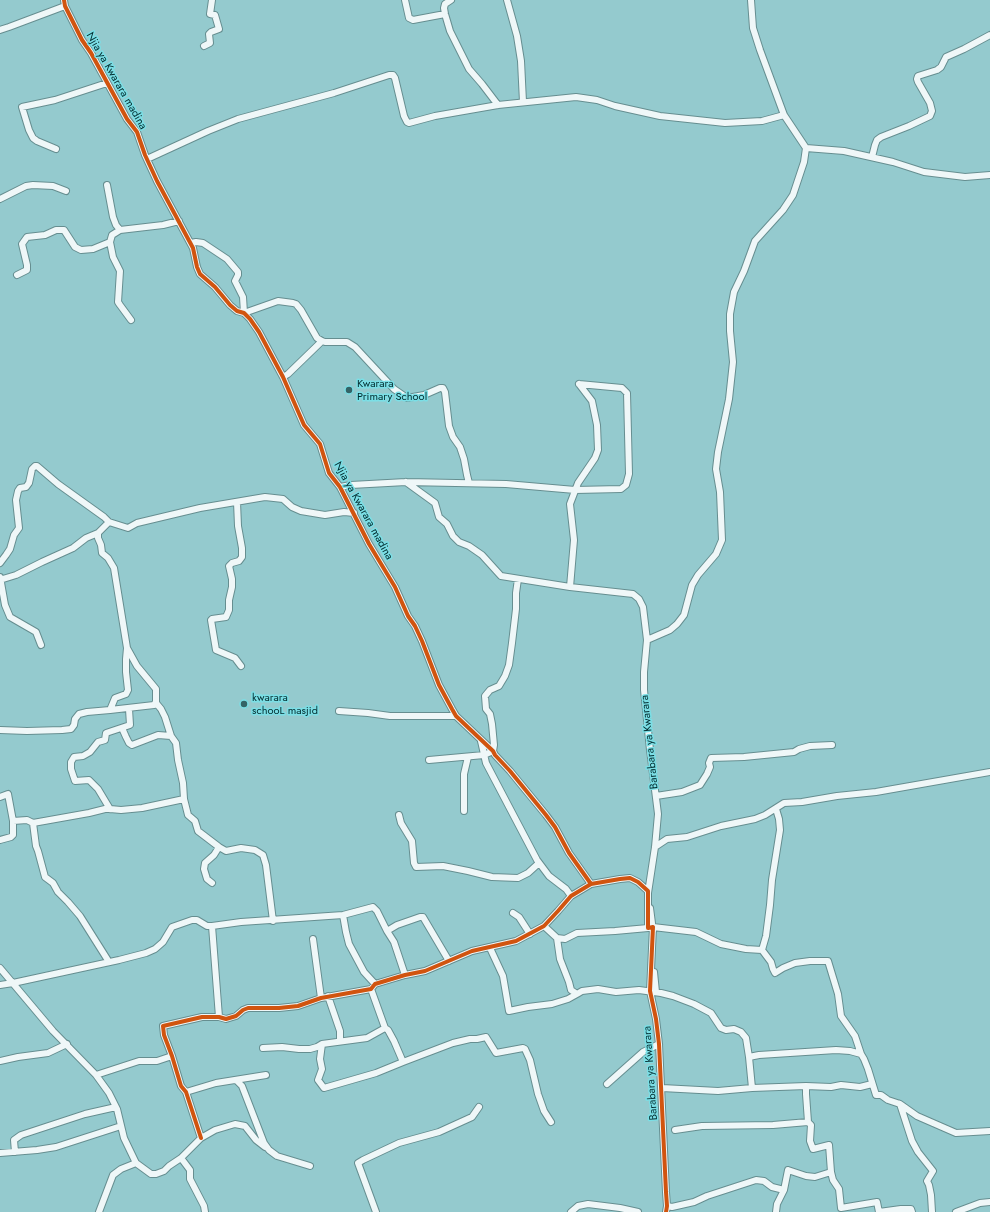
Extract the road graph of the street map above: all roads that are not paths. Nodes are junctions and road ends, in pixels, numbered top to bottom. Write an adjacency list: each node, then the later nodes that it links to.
1 (212, 0): 10 (street)
2 (406, 0): 7 (street)
3 (451, 0): 7 (street)
4 (507, 0): 12 (street)
5 (751, 0): 14 (street)
6 (66, 2): 8 (street); 11 (street, Njia ya Kwarara madina)
7 (444, 14): 13 (street)
8 (0, 30)
9 (990, 35): 17 (street)
10 (204, 46)
11 (107, 83): 16 (street); 18 (street, Njia ya Kwarara madina)
12 (523, 102): 13 (street); 14 (street)
13 (498, 105): 18 (street)
14 (784, 115): 15 (street)
15 (806, 148): 17 (street); 45 (street)
16 (56, 149)
17 (872, 157): 19 (street)
18 (147, 159): 23 (street, Njia ya Kwarara madina)
19 (990, 175)
20 (107, 185): 24 (street)
21 (66, 191): 22 (street)
22 (0, 199)
23 (179, 221): 24 (street); 26 (street, Njia ya Kwarara madina)
24 (120, 230): 25 (street)
25 (110, 242): 27 (street); 29 (street)
26 (191, 243): 28 (street, Njia ya Kwarara madina); 28 (street)
27 (17, 276)
28 (244, 313): 30 (street); 31 (street, Njia ya Kwarara madina)
29 (131, 320)
30 (322, 341): 31 (street); 33 (street)
31 (282, 377): 34 (street, Njia ya Kwarara madina)
32 (406, 482): 33 (street); 34 (street); 42 (street, Barabara ya Kwarara)
33 (469, 483): 35 (street)
34 (340, 487): 37 (street, Njia ya Kwarara madina)
35 (574, 490): 35 (street); 44 (street)
36 (237, 502): 37 (street); 38 (street); 48 (street)
37 (354, 513): 53 (street, Njia ya Kwarara madina)
38 (109, 522): 39 (street); 40 (street)
39 (98, 533): 43 (street); 47 (street)
40 (0, 563)
41 (0, 577): 43 (street)
42 (518, 579): 44 (street, Barabara ya Kwarara); 59 (street)
43 (0, 580): 46 (street)
44 (570, 587): 45 (street, Barabara ya Kwarara)
45 (647, 640): 64 (street, Barabara ya Kwarara)
46 (41, 645)
47 (127, 648): 49 (street); 51 (street)
48 (241, 666)
49 (156, 702): 50 (street); 56 (street)
50 (128, 709): 51 (street); 54 (street)
51 (110, 710): 55 (street)
52 (339, 711): 53 (street)
53 (456, 716): 57 (street)
54 (122, 728): 56 (street); 67 (street)
55 (0, 730)
56 (171, 736): 66 (street)
57 (481, 741): 59 (street); 60 (street)
58 (832, 745): 64 (street)
59 (493, 751): 60 (street); 78 (street)
60 (484, 755): 61 (street); 76 (street)
61 (468, 757): 62 (street); 69 (street)
62 (430, 760)
63 (990, 772): 68 (street)
64 (656, 796): 75 (street, Barabara ya Kwarara)
65 (0, 797): 71 (street)
66 (184, 799): 67 (street); 74 (street)
67 (110, 809): 72 (street)
68 (776, 809): 75 (street); 92 (street)
69 (464, 811)
70 (399, 815): 76 (street)
71 (13, 821): 72 (street); 73 (street)
72 (33, 823): 94 (street)
73 (0, 840)
74 (219, 847): 77 (street); 83 (street)
75 (655, 847): 79 (street, Barabara ya Kwarara)
76 (539, 863): 80 (street)
77 (212, 883)
78 (591, 884): 79 (street); 80 (street)
79 (648, 891): 86 (street, Barabara ya Kwarara)
80 (570, 896): 85 (street)
81 (513, 913): 88 (street)
82 (343, 915): 83 (street); 87 (street); 99 (street)
83 (273, 921): 84 (street)
84 (212, 926): 94 (street); 104 (street)
85 (544, 926): 88 (street); 89 (street)
86 (650, 927): 89 (street); 92 (street); 100 (street, Barabara ya Kwarara)
87 (387, 931): 93 (street); 96 (street)
88 (530, 934): 91 (street)
89 (557, 938): 101 (street)
90 (313, 940): 103 (street)
91 (490, 948): 93 (street); 101 (street)
92 (762, 950): 111 (street)
93 (449, 961): 96 (street)
94 (109, 962): 97 (street)
95 (0, 968): 97 (street)
96 (405, 975): 99 (street)
97 (13, 984): 98 (street); 107 (street)
98 (0, 985)
99 (373, 986): 102 (street); 105 (street)
100 (653, 992): 101 (street); 109 (street, Barabara ya Kwarara); 113 (street)
101 (577, 994)
102 (328, 996): 103 (street); 106 (street)
103 (321, 998): 104 (street)
104 (219, 1017): 112 (street)
105 (386, 1028): 106 (street); 115 (street)
106 (340, 1041): 108 (street)
107 (67, 1044): 114 (street); 116 (street)
108 (322, 1044): 110 (street); 115 (street)
109 (659, 1044): 119 (street); 122 (street, Barabara ya Kwarara)
110 (263, 1048)
111 (861, 1054): 113 (street); 120 (street)
112 (172, 1056): 116 (street); 124 (street)
113 (749, 1057): 123 (street)
114 (0, 1061)
115 (403, 1062): 128 (street)
116 (96, 1075): 126 (street)
117 (266, 1076): 118 (street)
118 (236, 1080): 124 (street); 134 (street)
119 (607, 1084)
120 (872, 1084): 121 (street); 125 (street)
121 (806, 1086): 123 (street); 129 (street)
122 (662, 1088): 123 (street); 143 (street, Barabara ya Kwarara)
123 (752, 1088)
124 (186, 1092): 133 (street)
125 (900, 1104): 132 (street); 151 (street)
126 (116, 1107): 130 (street); 135 (street)
127 (479, 1107): 146 (street)
128 (551, 1122)
129 (808, 1122): 131 (street); 140 (street)
130 (121, 1126): 135 (street); 138 (street)
131 (675, 1130)
132 (990, 1131)
133 (201, 1138): 134 (street); 137 (street)
134 (267, 1148): 139 (street)
135 (15, 1152): 136 (street)
136 (0, 1153)
137 (181, 1158): 138 (street); 145 (street)
138 (136, 1163): 144 (street)
139 (310, 1166)
140 (831, 1172): 141 (street); 150 (street)
141 (784, 1190): 143 (street); 149 (street)
142 (990, 1202): 152 (street)
143 (666, 1209)
144 (99, 1212)
145 (205, 1212)
146 (376, 1212)
147 (571, 1212): 148 (street)
148 (638, 1212)
149 (776, 1212)
150 (912, 1212)
151 (932, 1212)
152 (956, 1212)

